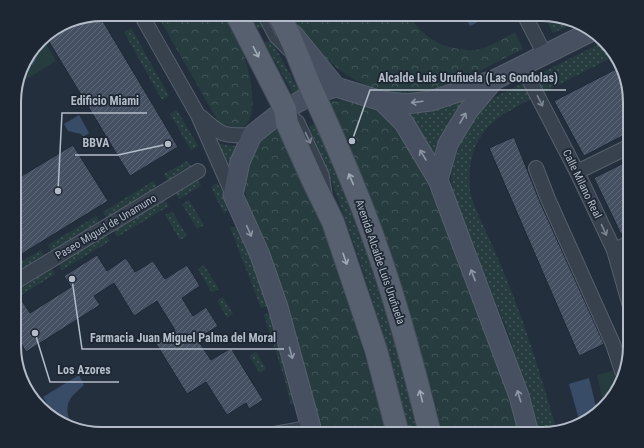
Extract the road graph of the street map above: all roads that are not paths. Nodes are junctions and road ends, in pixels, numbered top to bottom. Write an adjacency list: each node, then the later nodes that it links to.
1 (146, 21): 16 (street)
2 (240, 21): 15 (main road, one-way to 15)
3 (264, 21): 9 (lane)
4 (282, 21): 9 (main road, Avenida Alcalde Luis Uruñuela)
5 (283, 21): 12 (street, Avenida Alcalde Luis Uruñuela)
6 (528, 21): 8 (street)
7 (585, 34): 8 (street)
8 (545, 54): 10 (street)
9 (300, 64): 13 (main road, Avenida Alcalde Luis Uruñuela)
10 (522, 66): 11 (street); 21 (street, Calle Milano Real, one-way to 21)
11 (494, 80): 14 (street, one-way to 14); 22 (street, one-way to 11)
12 (336, 87): 13 (street); 14 (street)
13 (314, 94): 15 (street); 31 (main road, Avenida Alcalde Luis Uruñuela, one-way to 13)
14 (382, 101): 22 (street, one-way to 14)
15 (285, 109): 17 (street); 30 (main road, one-way to 30)
16 (198, 115): 17 (street); 23 (street)
17 (252, 135): 23 (street)
18 (623, 149): 21 (street)
19 (536, 168): 28 (street)
20 (198, 171): 26 (street, Paseo Miguel de Unamuno)
21 (577, 172): 25 (street, Calle Milano Real, one-way to 25)
22 (438, 180): 32 (street, one-way to 22)
23 (234, 195): 29 (street, one-way to 29)
24 (623, 246): 25 (street)
25 (614, 250): 27 (street, Calle Milano Real)
26 (21, 278)
27 (623, 282)
28 (620, 366)
29 (310, 427)
30 (396, 427)
31 (428, 427)
32 (527, 427)

